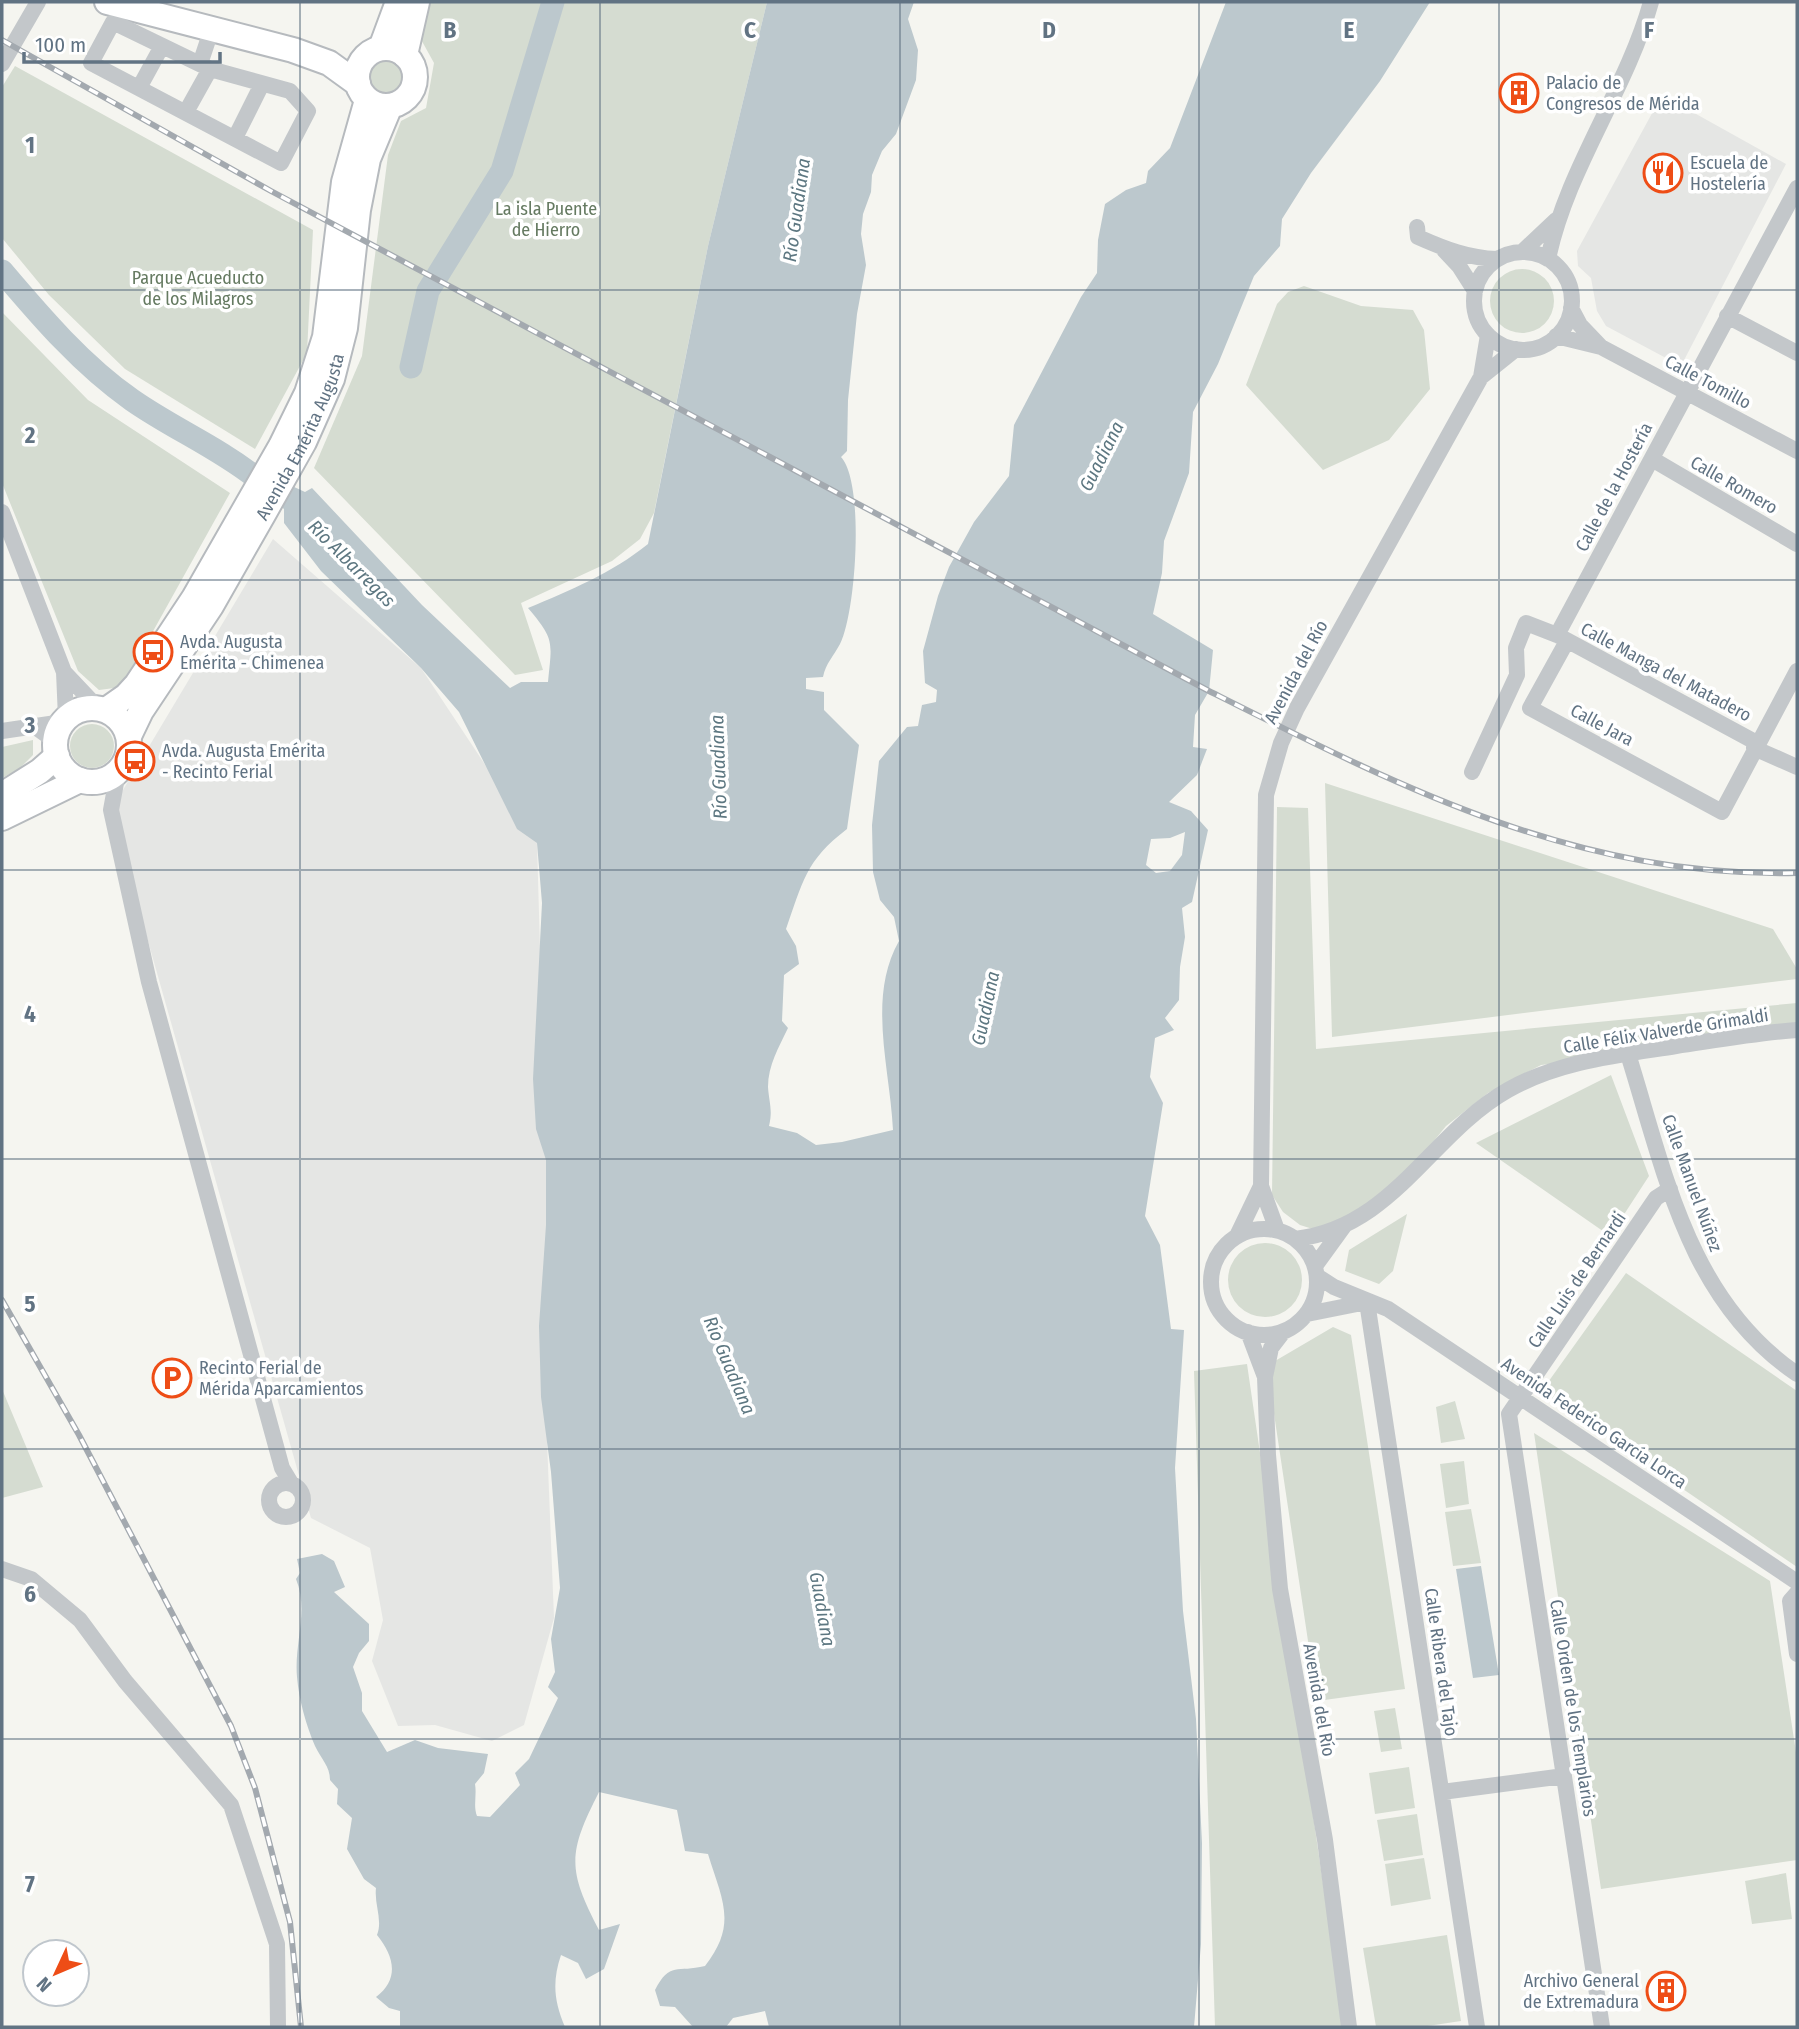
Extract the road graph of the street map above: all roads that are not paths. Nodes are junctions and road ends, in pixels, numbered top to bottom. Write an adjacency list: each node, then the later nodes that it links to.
1 (38, 2): 8 (street)
2 (398, 2): 10 (main road)
3 (417, 2): 10 (main road)
4 (1651, 2): 16 (street)
5 (110, 12): 6 (main road); 7 (street); 12 (street)
6 (212, 31): 9 (street); 10 (main road)
7 (162, 46): 9 (street); 12 (street)
8 (2, 64)
9 (205, 67): 11 (street); 13 (street)
10 (377, 75): 34 (main road, Avenida Emérita Augusta)
11 (262, 85): 14 (street); 14 (street)
12 (139, 88): 13 (street)
13 (186, 112): 14 (street)
14 (235, 138)
15 (1797, 188): 24 (street, Calle de la Hostería)
16 (1556, 220): 19 (street); 21 (street)
17 (1417, 227): 18 (street)
18 (1442, 248): 20 (street); 22 (street)
19 (1522, 252): 20 (street); 21 (street)
20 (1497, 259): 22 (street)
21 (1548, 259): 23 (street)
22 (1475, 290): 25 (street)
23 (1571, 308): 26 (street); 27 (street, Calle Tomillo)
24 (1727, 316): 29 (street); 31 (street, Calle de la Hostería)
25 (1488, 335): 28 (street); 30 (street, Avenida del Río)
26 (1556, 336): 27 (street, Calle Tomillo); 28 (street)
27 (1601, 347): 31 (street, Calle Tomillo)
28 (1516, 349): 30 (street, Avenida del Río)
29 (1797, 353)
30 (1481, 377): 53 (street, Avenida del Río)
31 (1685, 392): 32 (street, Calle Tomillo); 33 (street, Calle de la Hostería)
32 (1797, 451)
33 (1652, 459): 36 (street, Calle Romero); 37 (street, Calle de la Hostería)
34 (256, 509): 40 (main road, Avenida Emérita Augusta); 43 (main road, Avenida Emérita Augusta)
35 (2, 512): 39 (street)
36 (1797, 544)
37 (1562, 638): 44 (street, Calle Manga del Matadero); 44 (street, Calle Jara); 47 (street)
38 (1797, 671): 44 (street)
39 (64, 672): 40 (street); 42 (street)
40 (102, 709): 42 (main road); 43 (main road)
41 (2, 731): 42 (street)
42 (60, 734): 48 (main road); 49 (main road)
43 (129, 736): 46 (main road)
44 (1756, 745): 45 (street, Calle Manga del Matadero)
45 (1797, 767)
46 (118, 772): 48 (main road); 67 (street)
47 (1472, 772)
48 (80, 780): 50 (main road)
49 (2, 795)
50 (2, 818)
51 (1797, 1030): 52 (street, Calle Félix Valverde Grimaldi)
52 (1628, 1054): 54 (street, Calle Manuel Núñez); 55 (street, Calle Félix Valverde Grimaldi)
53 (1261, 1186): 56 (street, Avenida del Río); 57 (street, Avenida del Río)
54 (1670, 1189): 64 (street, Calle Manuel Núñez); 66 (street, Calle Luis de Bernardi)
55 (1344, 1226): 58 (street, Calle Félix Valverde Grimaldi); 59 (street, Calle Félix Valverde Grimaldi)
56 (1277, 1230): 57 (street); 58 (street)
57 (1237, 1236): 63 (street)
58 (1295, 1239): 59 (street)
59 (1316, 1271): 60 (street, Avenida Federico García Lorca); 61 (street)
60 (1367, 1302): 61 (street); 66 (street, Avenida Federico García Lorca); 73 (street, Calle Ribera del Tajo)
61 (1307, 1314): 62 (street)
62 (1284, 1331): 63 (street); 65 (street, Avenida del Río)
63 (1248, 1332): 65 (street, Avenida del Río)
64 (1797, 1374)
65 (1265, 1377): 75 (street, Avenida del Río)
66 (1521, 1398): 69 (street, Avenida Federico García Lorca); 72 (street, Calle Orden de los Templarios)
67 (290, 1483)
68 (2, 1569): 74 (street)
69 (1797, 1582)
70 (1797, 1593): 71 (street)
71 (1797, 1654)
72 (1564, 1776): 73 (street); 77 (street, Calle Orden de los Templarios)
73 (1442, 1792): 76 (street, Calle Ribera del Tajo)
74 (278, 2027)
75 (1349, 2027)
76 (1477, 2027)
77 (1602, 2027)

